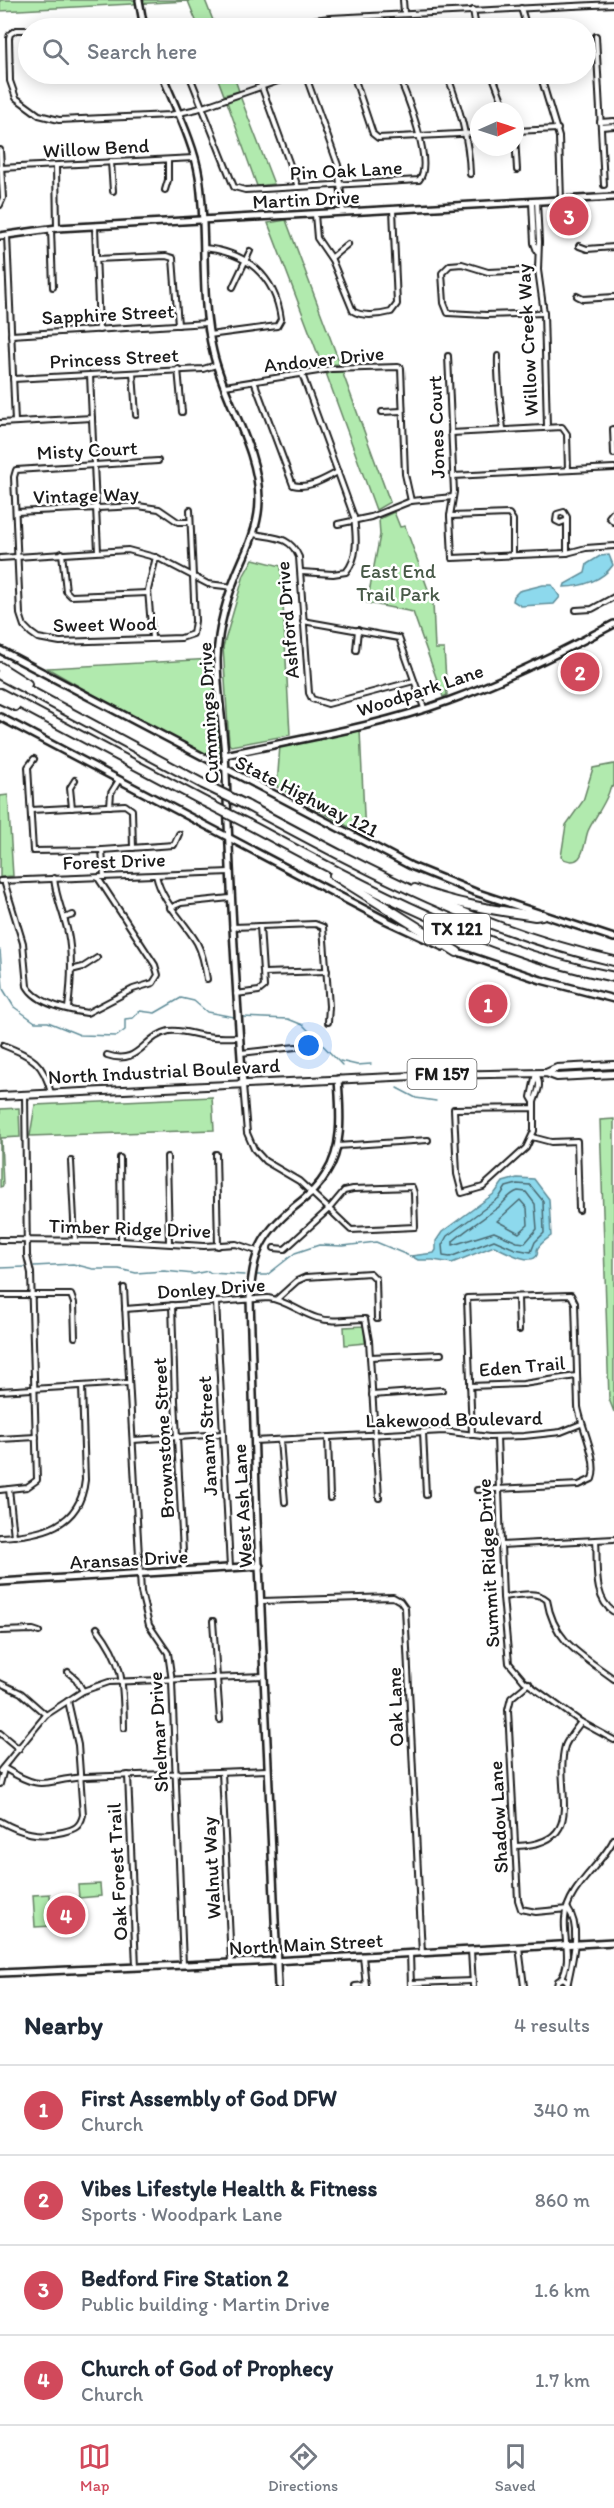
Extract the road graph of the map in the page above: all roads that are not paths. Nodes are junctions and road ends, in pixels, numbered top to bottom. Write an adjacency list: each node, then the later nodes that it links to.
1 (139, 0): 7 (street)
2 (403, 0): 6 (street)
3 (614, 4): 4 (street)
4 (521, 8): 5 (street); 10 (street)
5 (473, 10): 6 (street); 9 (street)
6 (404, 13): 8 (street)
7 (142, 18)
8 (339, 18)
9 (474, 18)
10 (524, 18)
11 (18, 31): 25 (street)
12 (596, 36): 27 (street)
13 (166, 84): 25 (street, Cummings Drive)
14 (193, 84): 24 (street)
15 (268, 84): 22 (street)
16 (309, 84): 44 (street)
17 (356, 84): 34 (street)
18 (400, 84): 34 (street, Pin Oak Lane)
19 (451, 84): 32 (street)
20 (496, 84): 23 (street)
21 (543, 84): 30 (street)
22 (262, 86): 24 (street); 46 (street)
23 (503, 102)
24 (203, 107): 25 (street); 46 (street, Pin Oak Lane)
25 (178, 113): 37 (street, Cummings Drive)
26 (614, 121): 27 (street)
27 (600, 122): 29 (street)
28 (614, 126): 29 (street)
29 (601, 127): 45 (street)
30 (558, 129): 31 (street); 50 (street)
31 (524, 131)
32 (466, 134): 33 (street); 34 (street); 43 (street)
33 (470, 134)
34 (419, 137): 44 (street, Pin Oak Lane)
35 (0, 150): 41 (street)
36 (516, 156): 42 (street)
37 (194, 158): 38 (street, Willow Bend); 56 (street, Cummings Drive)
38 (168, 160): 39 (street, Willow Bend); 47 (street)
39 (111, 162): 40 (street, Willow Bend); 48 (street)
40 (56, 166): 41 (street, Willow Bend); 58 (street)
41 (0, 168): 52 (street)
42 (517, 170)
43 (470, 174)
44 (341, 185): 46 (street, Pin Oak Lane); 54 (street)
45 (604, 185)
46 (298, 187)
47 (165, 190)
48 (113, 191)
49 (614, 197): 50 (street, Martin Drive)
50 (561, 200): 51 (street, Martin Drive)
51 (534, 201): 53 (street, Martin Drive); 69 (street, Willow Creek Way)
52 (0, 205)
53 (393, 209): 54 (street, Martin Drive); 66 (street)
54 (343, 212): 55 (street, Martin Drive)
55 (315, 214): 56 (street, Martin Drive); 66 (street)
56 (202, 220): 57 (street, Martin Drive); 64 (street, Cummings Drive)
57 (95, 227): 58 (street, Martin Drive); 67 (street)
58 (54, 229): 59 (street, Martin Drive); 70 (street)
59 (7, 235): 60 (street, Martin Drive); 78 (street)
60 (0, 236)
61 (348, 244): 66 (street)
62 (579, 246): 63 (street)
63 (614, 247)
64 (203, 248): 68 (street); 75 (street, Cummings Drive)
65 (250, 251): 68 (street)
66 (331, 258)
67 (96, 259): 76 (street); 77 (street)
68 (245, 260): 71 (street); 79 (street)
69 (538, 270): 74 (street, Willow Creek Way); 74 (street)
70 (53, 287)
71 (233, 287)
72 (577, 296): 73 (street)
73 (614, 297)
74 (544, 313): 97 (street, Willow Creek Way)
75 (208, 323): 76 (street, Sapphire Street); 79 (street, Cummings Drive)
76 (178, 325): 77 (street, Sapphire Street)
77 (99, 330): 78 (street, Sapphire Street)
78 (11, 335): 87 (street)
79 (209, 335): 82 (street, Cummings Drive)
80 (448, 356): 100 (street, Jones Court)
81 (498, 356): 99 (street)
82 (216, 364): 83 (street, Princess Street); 89 (street, Cummings Drive)
83 (178, 369): 84 (street, Princess Street); 91 (street)
84 (133, 373): 86 (street, Princess Street); 93 (street)
85 (302, 373): 88 (street, Andover Drive); 90 (street, Andover Drive); 106 (street)
86 (90, 375): 87 (street, Princess Street); 94 (street)
87 (13, 379): 95 (street)
88 (254, 381): 89 (street, Andover Drive); 106 (street)
89 (225, 386): 120 (street, Cummings Drive)
90 (402, 411): 92 (street); 109 (street, Andover Drive)
91 (182, 412)
92 (382, 412)
93 (136, 415)
94 (92, 418): 95 (street); 103 (street)
95 (15, 422): 96 (street)
96 (0, 423)
97 (547, 428): 99 (street); 105 (street)
98 (613, 429): 101 (street)
99 (502, 430): 100 (street)
100 (451, 433): 107 (street, Jones Court)
101 (614, 454)
102 (158, 461): 103 (street, Misty Court)
103 (94, 464): 110 (street); 113 (street, Misty Court)
104 (614, 468): 105 (street)
105 (568, 470): 107 (street)
106 (338, 472): 115 (street)
107 (453, 476): 108 (street, Jones Court)
108 (453, 497): 109 (street); 114 (street, Jones Court)
109 (411, 501): 115 (street)
110 (96, 509): 113 (street, Vintage Way); 117 (street, Vintage Way); 122 (street)
111 (190, 510): 117 (street)
112 (614, 511): 118 (street)
113 (16, 512): 126 (street)
114 (450, 516): 125 (street); 125 (street, Jones Court)
115 (355, 521): 119 (street); 129 (street)
116 (565, 521): 124 (street)
117 (190, 522): 130 (street)
118 (614, 522)
119 (338, 524)
120 (254, 534): 129 (street, Ashford Drive); 131 (street, Cummings Drive)
121 (614, 546): 124 (street)
122 (98, 551): 123 (street); 127 (street)
123 (62, 553): 126 (street); 132 (street)
124 (567, 553): 125 (street)
125 (513, 555)
126 (17, 557): 128 (street); 138 (street, Sweet Wood)
127 (156, 557): 130 (street); 132 (street)
128 (0, 558)
129 (301, 572): 135 (street, Ashford Drive)
130 (193, 577): 131 (street); 138 (street, Sweet Wood)
131 (233, 587): 150 (street, Cummings Drive)
132 (148, 593): 138 (street)
133 (614, 597): 134 (street)
134 (576, 610)
135 (303, 621): 137 (street); 143 (street, Ashford Drive)
136 (614, 624): 147 (street, Woodpark Lane)
137 (358, 630): 140 (street); 143 (street)
138 (152, 638)
139 (0, 650): 152 (street, State Highway 121)
140 (356, 650)
141 (0, 667): 146 (highway)
142 (0, 675): 146 (highway, TX 121)
143 (414, 681): 147 (street)
144 (0, 693): 149 (highway, TX 121)
145 (0, 699): 149 (highway)
146 (60, 707): 161 (highway, TX 121, bridge)
147 (424, 708): 150 (street, Woodpark Lane)
148 (0, 717): 154 (street)
149 (48, 719): 163 (highway, TX 121, bridge)
150 (225, 755): 152 (street, Cummings Drive)
151 (34, 759): 157 (street)
152 (226, 771): 159 (street, Cummings Drive); 173 (street, State Highway 121)
153 (75, 780): 156 (street)
154 (119, 780): 155 (street); 159 (street)
155 (110, 806): 156 (street); 160 (street)
156 (72, 808): 157 (street)
157 (31, 810): 162 (street)
158 (179, 834): 160 (street)
159 (230, 840): 164 (street, Cummings Drive); 178 (street)
160 (133, 848): 162 (street)
161 (327, 848): 173 (highway); 180 (highway, TX 121)
162 (102, 850): 166 (street)
163 (309, 857): 178 (highway); 184 (highway, TX 121)
164 (230, 872): 165 (street, Forest Drive); 170 (street, Cummings Drive)
165 (156, 875): 166 (street, Forest Drive); 171 (street)
166 (104, 877): 168 (street, Forest Drive)
167 (54, 878): 168 (street, Forest Drive); 169 (street, Forest Drive); 174 (street)
168 (98, 878): 188 (street)
169 (2, 881): 188 (street)
170 (230, 898): 171 (street); 176 (street, Cummings Drive)
171 (171, 908): 185 (street)
172 (73, 915): 174 (street)
173 (542, 915): 177 (street, State Highway 121)
174 (64, 918): 181 (street)
175 (260, 926): 176 (street); 182 (street); 183 (street)
176 (232, 927): 186 (street, Cummings Drive)
177 (614, 938)
178 (457, 952): 187 (street)
179 (97, 958): 181 (street)
180 (614, 962)
181 (71, 970): 188 (street)
182 (327, 971): 183 (street); 189 (street)
183 (264, 973): 186 (street)
184 (614, 977)
185 (207, 979)
186 (236, 994): 190 (street, Cummings Drive)
187 (614, 999)
188 (68, 1008)
189 (328, 1022)
190 (240, 1037): 193 (street, Cummings Drive); 194 (street)
191 (3, 1045): 203 (street)
192 (296, 1047): 193 (street)
193 (241, 1053): 200 (street, Cummings Drive)
194 (107, 1055)
195 (614, 1065): 197 (main road, North Industrial Boulevard / FM 157)
196 (536, 1073): 197 (main road, North Industrial Boulevard / FM 157); 199 (main road, North Industrial Boulevard / FM 157); 201 (street); 202 (street)
197 (546, 1073): 198 (main road, North Industrial Boulevard / FM 157)
198 (614, 1074)
199 (338, 1080): 200 (main road, North Industrial Boulevard / FM 157); 210 (street, West Ash Lane)
200 (243, 1084): 203 (main road, North Industrial Boulevard / FM 157); 215 (street)
201 (532, 1089): 202 (street); 206 (street)
202 (539, 1092): 206 (street)
203 (51, 1094): 204 (main road, North Industrial Boulevard / FM 157)
204 (25, 1095): 205 (main road, North Industrial Boulevard / FM 157); 219 (street)
205 (0, 1096)
206 (534, 1102): 207 (street)
207 (534, 1108): 208 (street); 208 (street)
208 (532, 1137): 217 (street)
209 (428, 1140): 210 (street)
210 (338, 1146): 215 (street, West Ash Lane)
211 (216, 1154): 223 (street)
212 (166, 1157): 222 (street)
213 (120, 1158): 221 (street)
214 (71, 1161): 220 (street)
215 (312, 1193): 216 (street); 225 (street, West Ash Lane)
216 (329, 1209): 216 (street); 224 (street)
217 (579, 1210)
218 (0, 1240): 219 (street, Timber Ridge Drive)
219 (27, 1240): 220 (street, Timber Ridge Drive); 227 (street)
220 (75, 1240): 221 (street, Timber Ridge Drive)
221 (121, 1241): 222 (street, Timber Ridge Drive)
222 (169, 1244): 223 (street, Timber Ridge Drive)
223 (218, 1246): 225 (street, Timber Ridge Drive)
224 (274, 1248)
225 (257, 1251): 230 (street, West Ash Lane)
226 (124, 1288): 234 (street, Shelmar Drive)
227 (31, 1294): 228 (street); 237 (street); 244 (street)
228 (0, 1295)
229 (518, 1298): 236 (street); 240 (street); 243 (street)
230 (250, 1299): 231 (street, Donley Drive); 232 (street, Donley Drive); 260 (street, West Ash Lane)
231 (277, 1299): 235 (street); 239 (street, Donley Drive)
232 (216, 1302): 233 (street, Donley Drive); 250 (street, Janann Street)
233 (172, 1305): 234 (street, Donley Drive); 256 (street, Brownstone Street)
234 (125, 1309): 241 (street, Shelmar Drive)
235 (377, 1319)
236 (519, 1330)
237 (75, 1337)
238 (441, 1354): 239 (street)
239 (370, 1357): 247 (street)
240 (576, 1376): 243 (street, Eden Trail); 248 (street)
241 (128, 1383): 242 (street); 258 (street, Shelmar Drive)
242 (82, 1386): 244 (street); 269 (street)
243 (470, 1386): 252 (street)
244 (33, 1389): 246 (street); 253 (street)
245 (442, 1390): 247 (street)
246 (0, 1391)
247 (372, 1395): 251 (street)
248 (581, 1424): 255 (street, Lakewood Boulevard); 261 (street)
249 (423, 1432): 251 (street, Lakewood Boulevard); 252 (street, Lakewood Boulevard); 265 (street)
250 (223, 1434): 256 (street); 275 (street, Janann Street)
251 (375, 1435): 254 (street, Lakewood Boulevard); 267 (street)
252 (472, 1435): 255 (street, Lakewood Boulevard)
253 (36, 1437): 257 (street); 263 (street)
254 (328, 1437): 259 (street, Lakewood Boulevard); 266 (street)
255 (497, 1437): 261 (street, Summit Ridge Drive)
256 (177, 1438): 258 (street); 276 (street, Brownstone Street)
257 (0, 1439)
258 (133, 1440): 277 (street, Shelmar Drive)
259 (280, 1440): 260 (street, Lakewood Boulevard); 268 (street)
260 (254, 1442): 274 (street, West Ash Lane)
261 (499, 1488): 264 (street); 273 (street, Summit Ridge Drive)
262 (0, 1490): 263 (street)
263 (9, 1490): 269 (street)
264 (477, 1490)
265 (426, 1495)
266 (330, 1498)
267 (379, 1498)
268 (285, 1502)
269 (14, 1536): 270 (street)
270 (0, 1537)
271 (614, 1539): 272 (street)
272 (596, 1540): 273 (street); 281 (street)
273 (501, 1545): 279 (street, Summit Ridge Drive)
274 (260, 1566): 275 (street, Aransas Drive); 280 (street, West Ash Lane)
275 (230, 1568): 276 (street, Aransas Drive)
276 (184, 1571): 277 (street, Aransas Drive)
277 (140, 1573): 278 (street, Aransas Drive); 290 (street, Shelmar Drive)
278 (0, 1582)
279 (503, 1597): 289 (street); 293 (street, Summit Ridge Drive)
280 (262, 1601): 287 (street, West Ash Lane); 320 (street, Oak Lane)
281 (614, 1612)
282 (213, 1621): 288 (street)
283 (97, 1628): 292 (street)
284 (0, 1632): 285 (street)
285 (39, 1632)
286 (68, 1672): 294 (street)
287 (265, 1676): 288 (street); 304 (street, West Ash Lane)
288 (217, 1678): 290 (street); 297 (street)
289 (614, 1679)
290 (172, 1681): 292 (street); 306 (street, Shelmar Drive)
291 (0, 1683): 296 (street)
292 (123, 1683): 294 (street); 299 (street)
293 (529, 1683): 298 (street, Summit Ridge Drive); 312 (street, Shadow Lane)
294 (83, 1691): 295 (street)
295 (68, 1701): 296 (street); 308 (street)
296 (46, 1715): 302 (street)
297 (220, 1720)
298 (581, 1722): 301 (street, Summit Ridge Drive); 312 (street)
299 (124, 1728)
300 (0, 1733): 302 (street)
301 (614, 1740)
302 (19, 1749): 303 (street)
303 (2, 1769): 308 (street); 309 (street)
304 (269, 1770): 305 (street); 322 (street, West Ash Lane)
305 (222, 1772): 306 (street); 323 (street, Walnut Way)
306 (176, 1774): 307 (street); 324 (street, Shelmar Drive)
307 (128, 1775): 308 (street); 325 (street, Oak Forest Trail)
308 (80, 1777): 310 (street)
309 (0, 1784)
310 (0, 1821)
311 (614, 1839): 313 (street)
312 (516, 1845): 313 (street, Shadow Lane)
313 (568, 1909): 315 (street); 316 (street)
314 (614, 1942): 316 (street, North Main Street)
315 (566, 1944): 316 (street, North Main Street); 317 (street, North Main Street); 327 (street)
316 (574, 1944): 329 (street)
317 (519, 1947): 318 (street, North Main Street); 334 (street)
318 (471, 1950): 320 (street, North Main Street); 328 (street)
319 (410, 1953): 320 (street, North Main Street); 321 (street, North Main Street); 330 (street)
320 (422, 1953)
321 (363, 1956): 322 (street, North Main Street); 333 (street)
322 (277, 1961): 323 (street, North Main Street); 331 (street, West Ash Lane)
323 (231, 1962): 324 (street, North Main Street)
324 (183, 1966): 325 (street, North Main Street)
325 (136, 1968): 326 (street, North Main Street)
326 (0, 1973)
327 (561, 1978): 329 (street); 335 (street)
328 (473, 1983): 330 (street)
329 (568, 1984)
330 (411, 1985)
331 (278, 1986)
332 (355, 1986): 333 (street)
333 (366, 1986)
334 (524, 1986)
335 (557, 1986)

